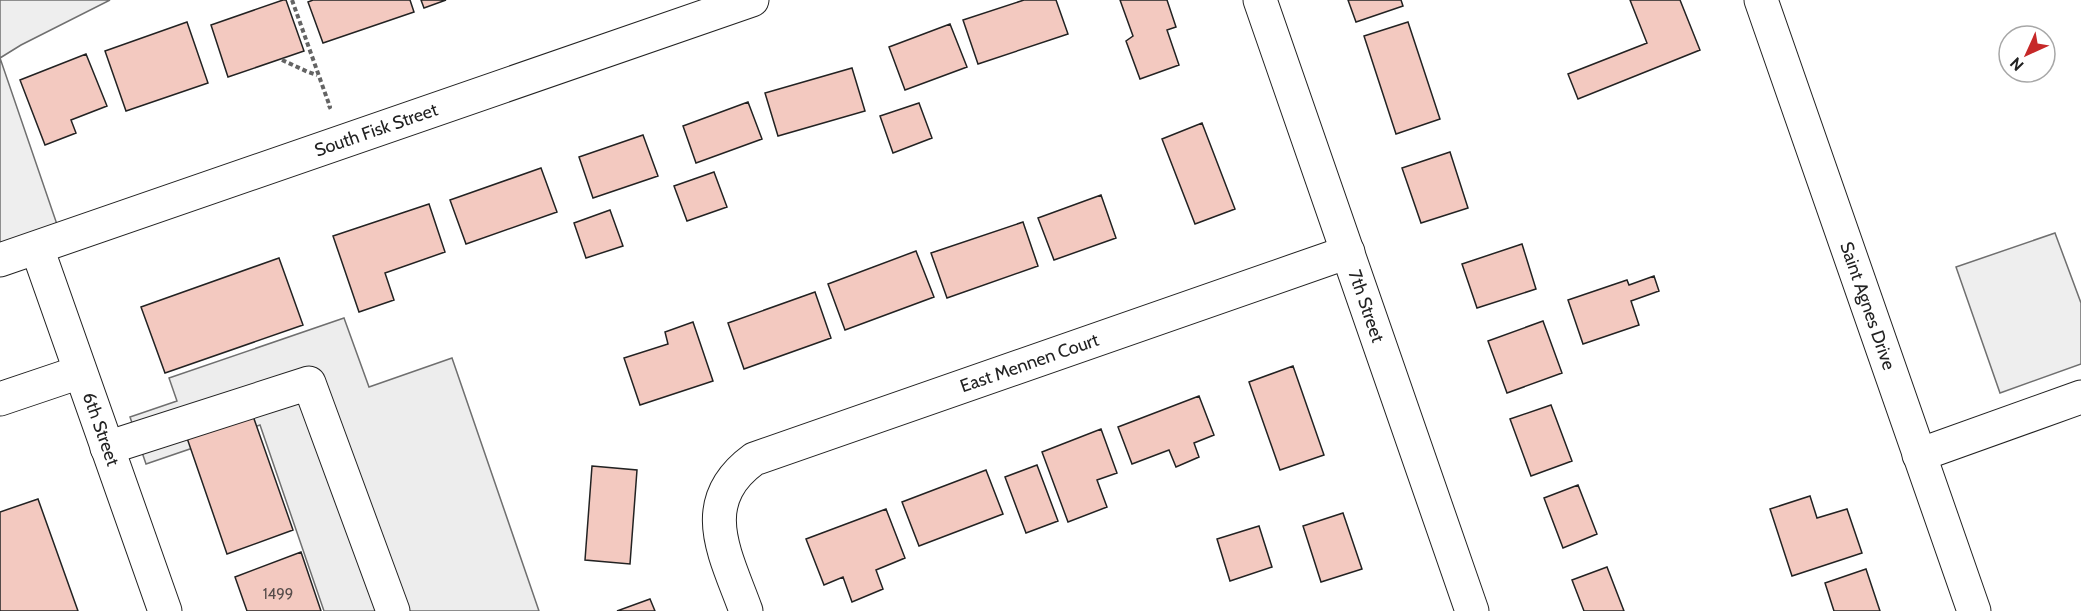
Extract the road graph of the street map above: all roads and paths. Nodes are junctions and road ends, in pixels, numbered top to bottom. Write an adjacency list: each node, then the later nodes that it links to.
1 (292, 0): 6 (path)
2 (752, 0): 8 (street, South Fisk Street)
3 (1260, 0): 9 (street, 7th Street)
4 (1761, 0): 15 (street, Saint Agnes Drive)
5 (282, 60): 6 (path)
6 (318, 75): 7 (path)
7 (330, 107)
8 (37, 248): 10 (street, South Fisk Street); 11 (street, 6th Street)
9 (1347, 252): 18 (street, East Mennen Court); 19 (street, 7th Street)
10 (0, 260)
11 (80, 372): 13 (street); 14 (street, 6th Street)
12 (2081, 397): 15 (street)
13 (0, 399)
14 (107, 448): 16 (street, 6th Street); 17 (street)
15 (1919, 454): 20 (street, Saint Agnes Drive)
16 (165, 611)
17 (393, 611)
18 (746, 611)
19 (1472, 611)
20 (1974, 611)

